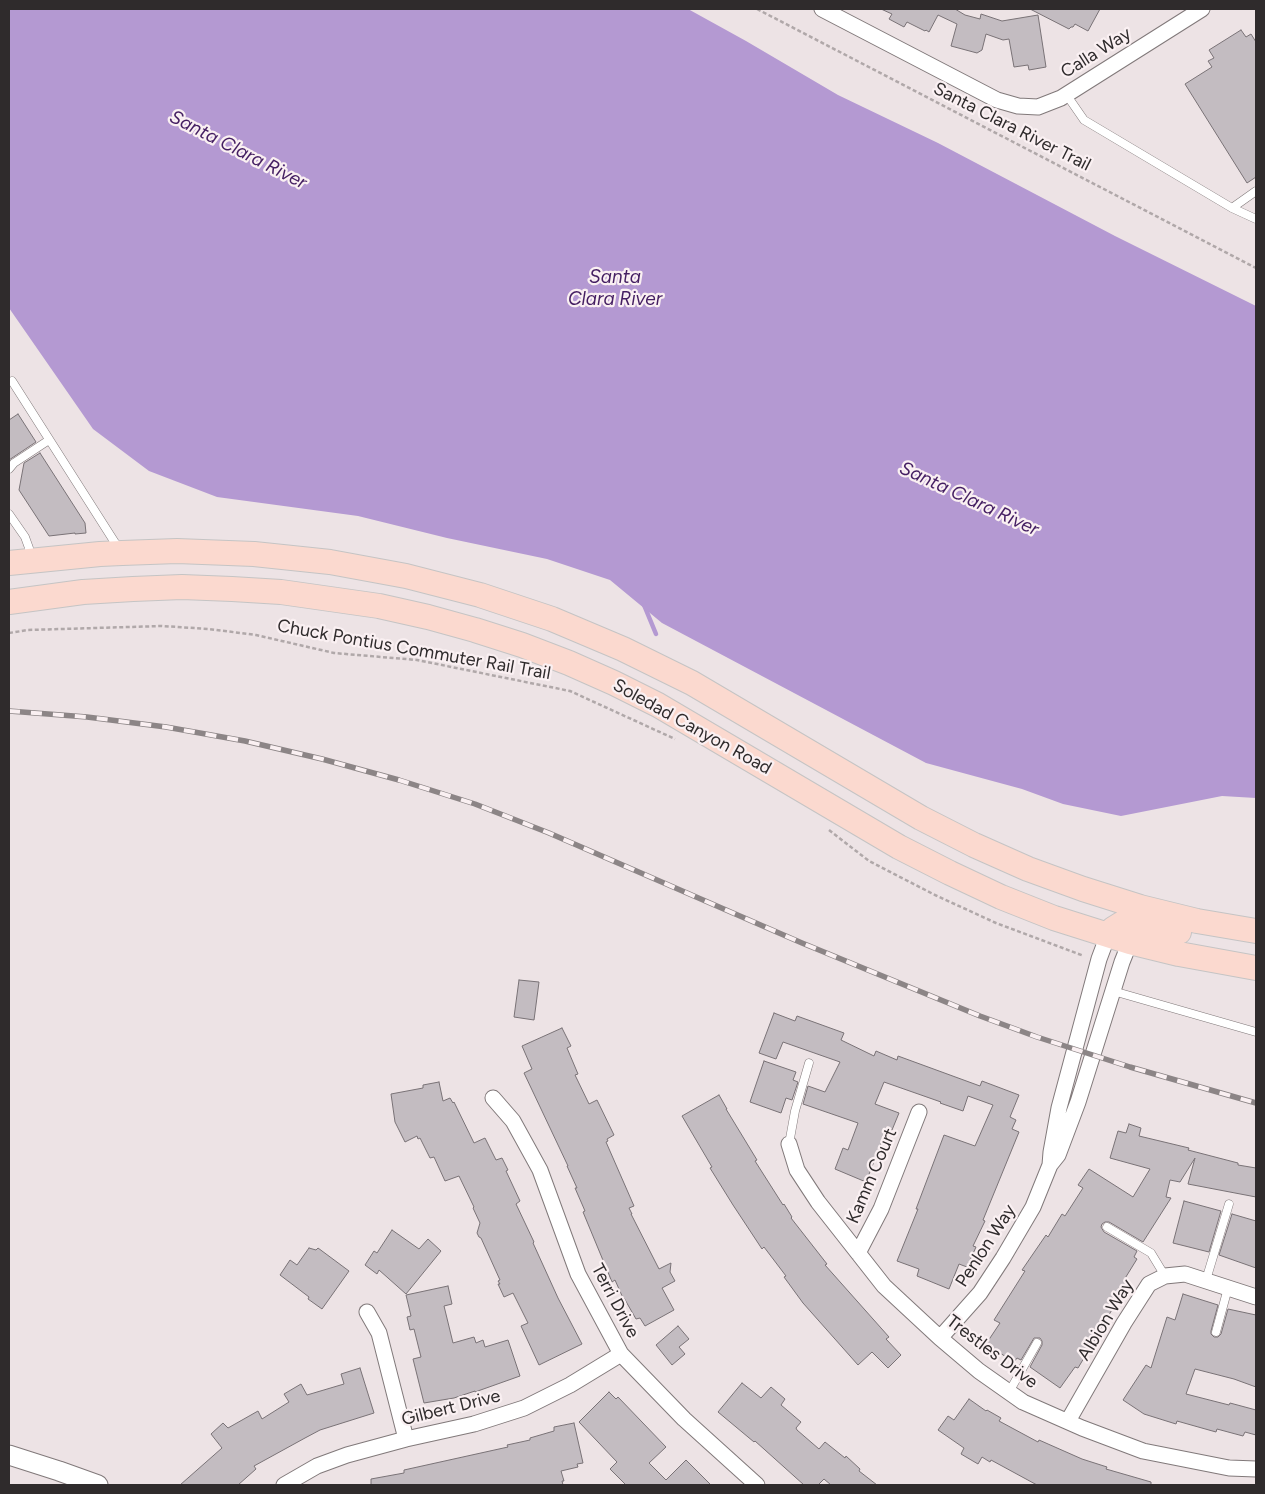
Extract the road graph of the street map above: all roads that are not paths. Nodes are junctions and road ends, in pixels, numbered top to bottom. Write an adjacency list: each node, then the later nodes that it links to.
1 (822, 9): 3 (street, Calla Way)
2 (1202, 9): 3 (street, Calla Way)
3 (1063, 96): 5 (lane)
4 (1256, 191): 5 (lane)
5 (1232, 208): 6 (lane)
6 (1256, 219)
7 (12, 381): 8 (lane)
8 (49, 440): 9 (lane); 11 (lane)
9 (9, 469)
10 (9, 514): 12 (lane)
11 (122, 553): 12 (main road, Soledad Canyon Road); 14 (main road, Soledad Canyon Road)
12 (19, 562)
13 (9, 602): 15 (main road, Soledad Canyon Road)
14 (1256, 931)
15 (1119, 939): 16 (main road); 17 (main road, Soledad Canyon Road); 18 (street); 24 (street)
16 (1256, 948)
17 (1256, 968)
18 (1113, 991): 19 (lane); 24 (street)
19 (1256, 1032)
20 (809, 1063): 23 (lane)
21 (493, 1098): 36 (street, Terri Drive)
22 (919, 1112): 27 (street, Kamm Court)
23 (789, 1144): 27 (street, Trestles Drive)
24 (1050, 1165): 34 (street, Penlon Way)
25 (1229, 1204): 29 (lane)
26 (1106, 1227): 28 (lane)
27 (858, 1254): 34 (street, Trestles Drive)
28 (1166, 1276): 29 (street); 38 (street, Albion Way)
29 (1206, 1280): 30 (street)
30 (1228, 1288): 31 (street); 33 (lane)
31 (1256, 1297)
32 (367, 1312): 39 (street)
33 (1216, 1332)
34 (940, 1338): 37 (street, Trestles Drive)
35 (1037, 1343): 37 (lane)
36 (621, 1354): 39 (street, Gilbert Drive); 44 (street, Terri Drive)
37 (1009, 1392): 38 (street, Trestles Drive)
38 (1068, 1421): 41 (street, Trestles Drive)
39 (406, 1439): 43 (street, Gilbert Drive)
40 (9, 1455): 42 (street)
41 (1256, 1469)
42 (98, 1485)
43 (284, 1485)
44 (757, 1485)

